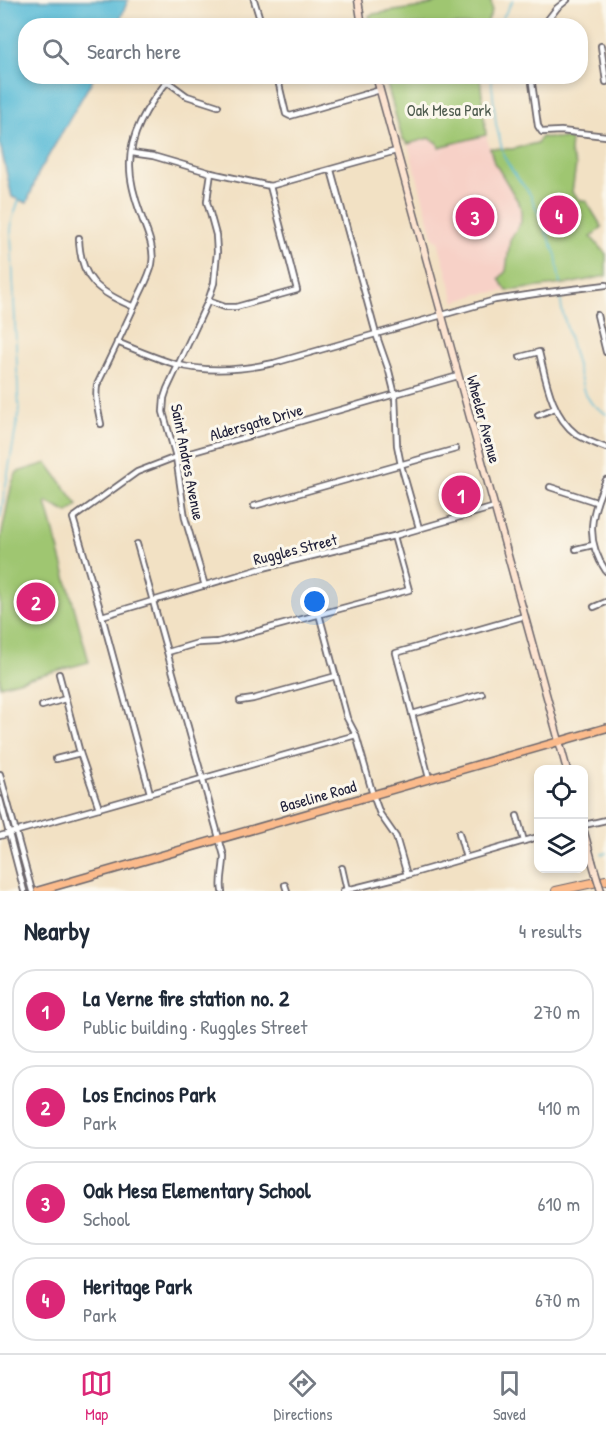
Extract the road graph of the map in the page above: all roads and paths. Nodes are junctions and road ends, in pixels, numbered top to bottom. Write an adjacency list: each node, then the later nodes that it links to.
1 (254, 0): 4 (street)
2 (358, 0): 5 (main road)
3 (567, 0): 6 (street)
4 (259, 18)
5 (361, 18)
6 (549, 18)
7 (601, 46): 8 (street)
8 (606, 82)
9 (167, 84): 18 (street)
10 (171, 84): 15 (street)
11 (279, 84): 14 (street)
12 (378, 84): 14 (main road, Wheeler Avenue)
13 (532, 84): 16 (street)
14 (380, 90): 17 (main road, Wheeler Avenue)
15 (218, 106)
16 (606, 136)
17 (396, 151): 19 (street); 26 (main road, Wheeler Avenue)
18 (132, 153): 20 (street); 25 (street)
19 (331, 170): 21 (street); 28 (street)
20 (212, 173): 21 (street); 24 (street, Saint Andres Avenue)
21 (270, 186): 24 (street)
22 (79, 238): 25 (street)
23 (606, 285): 26 (street)
24 (208, 301): 32 (street, Saint Andres Avenue)
25 (134, 307): 29 (street)
26 (441, 315): 28 (street); 33 (main road, Wheeler Avenue)
27 (597, 315): 30 (street)
28 (376, 334): 32 (street); 34 (street)
29 (117, 342): 32 (street); 37 (street)
30 (606, 352)
31 (520, 357): 35 (street)
32 (178, 365): 40 (street, Saint Andres Avenue)
33 (458, 376): 34 (street, Aldersgate Drive); 46 (main road, Wheeler Avenue)
34 (394, 395): 40 (street, Aldersgate Drive); 41 (street)
35 (555, 408): 36 (street); 38 (street)
36 (538, 416)
37 (102, 424)
38 (606, 448)
39 (456, 449): 41 (street)
40 (176, 458): 53 (street, Saint Andres Avenue); 58 (street, Aldersgate Drive)
41 (401, 465): 45 (street); 47 (street)
42 (606, 480): 44 (street)
43 (550, 487): 44 (street)
44 (596, 502): 50 (street)
45 (254, 506)
46 (495, 507): 47 (street, Ruggles Street); 59 (main road, Wheeler Avenue)
47 (419, 528): 48 (street, Ruggles Street)
48 (394, 536): 53 (street, Ruggles Street); 57 (street)
49 (137, 544): 54 (street)
50 (593, 545): 51 (street); 52 (street)
51 (576, 549)
52 (606, 571)
53 (205, 586): 54 (street, Ruggles Street)
54 (153, 601): 58 (street, Ruggles Street); 60 (street)
55 (606, 602): 56 (street)
56 (594, 607)
57 (319, 614): 60 (street); 62 (street)
58 (102, 616): 77 (street)
59 (525, 616): 67 (street); 70 (main road, Wheeler Avenue)
60 (168, 652): 75 (street)
61 (59, 674): 64 (street)
62 (336, 676): 65 (street); 69 (street)
63 (482, 694): 67 (street)
64 (65, 699): 66 (street); 71 (street)
65 (240, 700)
66 (42, 706)
67 (412, 714): 76 (street)
68 (606, 728): 70 (main road, Baseline Road)
69 (356, 735): 75 (street); 78 (street)
70 (559, 741): 73 (main road, Wheeler Avenue); 76 (main road, Baseline Road)
71 (80, 753): 72 (street); 80 (street)
72 (56, 759)
73 (566, 765)
74 (0, 774): 84 (street)
75 (201, 778): 77 (street); 88 (street)
76 (429, 778): 78 (main road, Baseline Road)
77 (150, 793): 80 (street)
78 (373, 795): 88 (main road, Baseline Road); 94 (street)
79 (0, 799): 86 (street)
80 (99, 808): 84 (street)
81 (517, 816): 90 (street)
82 (606, 820): 83 (street)
83 (588, 824)
84 (16, 832): 86 (street); 99 (street)
85 (459, 833): 92 (street)
86 (9, 834): 87 (street); 98 (street)
87 (0, 836)
88 (219, 838): 100 (main road, Baseline Road); 101 (street)
89 (534, 838): 90 (street)
90 (524, 841): 92 (street)
91 (588, 846): 106 (main road, bridge)
92 (466, 858): 94 (street)
93 (342, 868): 103 (street)
94 (407, 874): 103 (street)
95 (606, 880): 96 (highway)
96 (590, 884): 104 (highway); 105 (highway)
97 (285, 885): 102 (street)
98 (24, 891)
99 (32, 891)
100 (38, 891)
101 (222, 891)
102 (286, 891)
103 (345, 891)
104 (556, 891)
105 (583, 891)
106 (601, 891)

